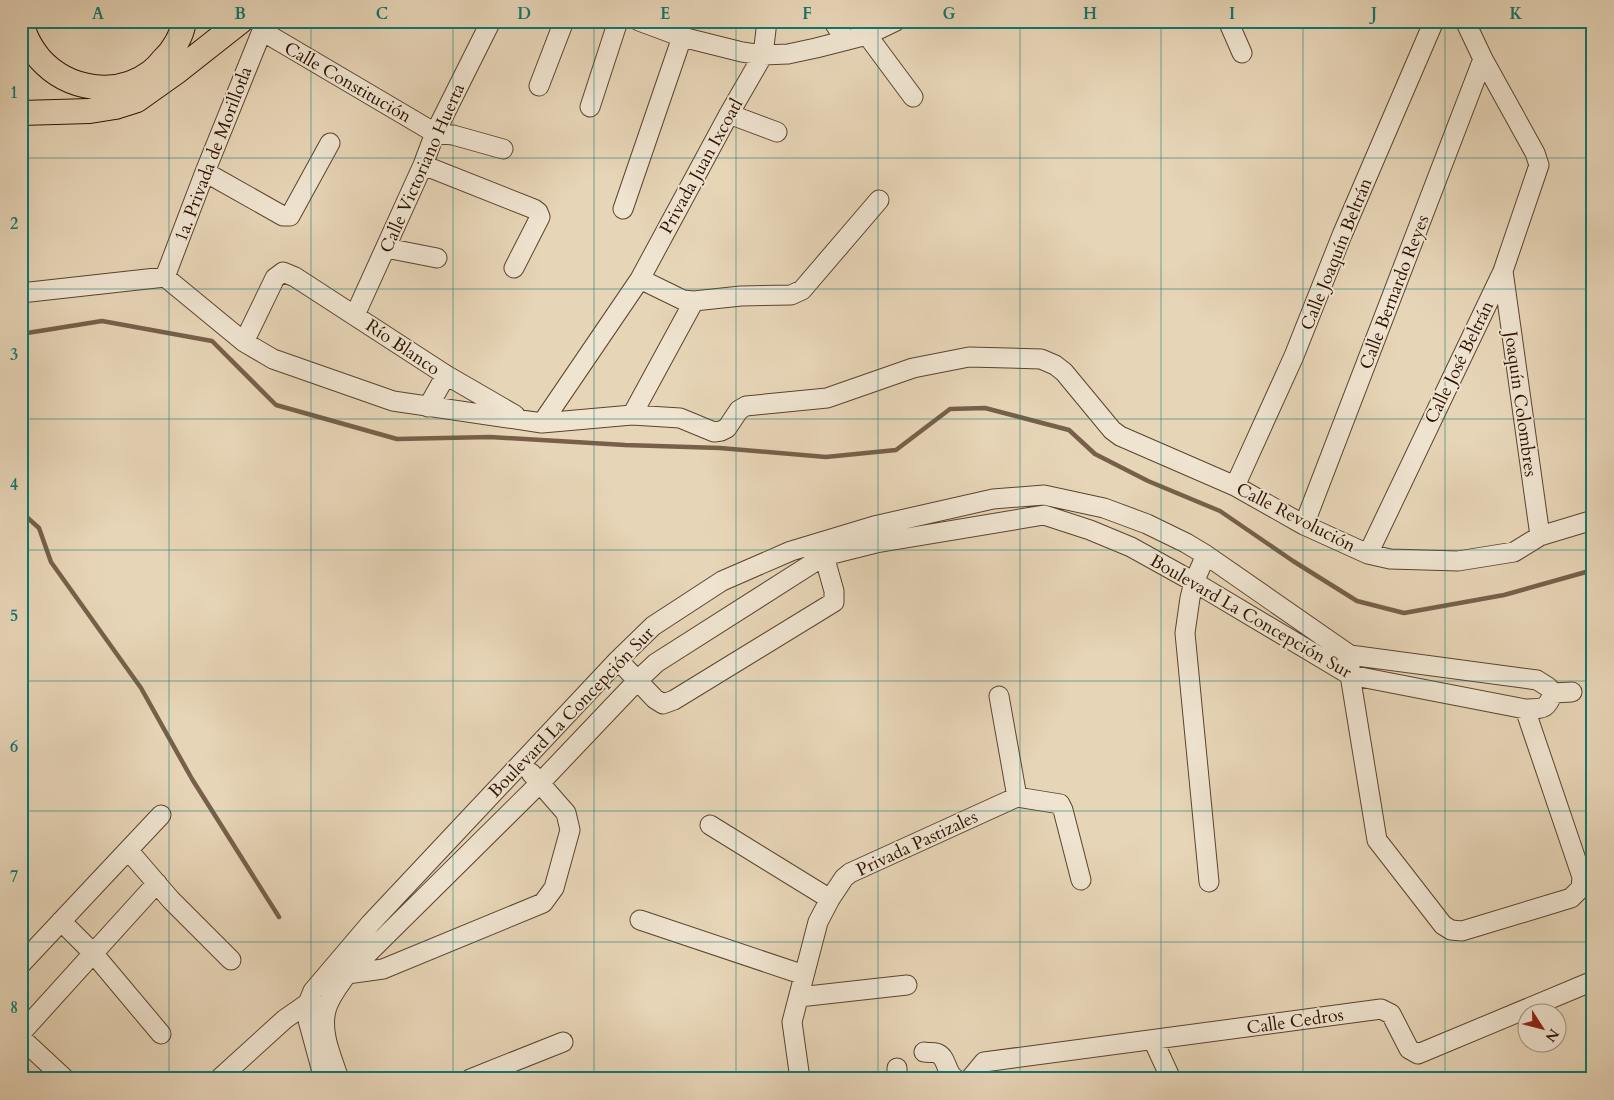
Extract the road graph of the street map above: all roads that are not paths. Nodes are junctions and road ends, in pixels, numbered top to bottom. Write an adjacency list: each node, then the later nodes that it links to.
1 (22, 21): 2 (main road)
2 (184, 21)
3 (491, 21): 26 (street, Calle Victoriano Huerta)
4 (564, 21): 20 (street)
5 (618, 21): 22 (street)
6 (639, 21): 14 (street)
7 (767, 21): 18 (street)
8 (833, 21): 16 (street)
9 (896, 21): 15 (street)
10 (1228, 21): 17 (street)
11 (1434, 21): 47 (street, Calle Joaquín Beltrán)
12 (1464, 21): 19 (street)
13 (256, 24): 23 (main road); 26 (street, Calle Constitución); 30 (street, 1a. Privada de Morillotla)
14 (678, 29): 18 (street); 32 (street)
15 (867, 35): 16 (street); 21 (street)
16 (846, 40): 18 (street)
17 (1242, 52)
18 (763, 55): 24 (street, Privada Juan Ixcoatl)
19 (1483, 59): 36 (street, Calle José Beltrán); 49 (street, Calle Bernardo Reyes)
20 (539, 86)
21 (913, 97)
22 (590, 107)
23 (21, 113)
24 (729, 114): 25 (street); 38 (street, Privada Juan Ixcoatl)
25 (777, 132)
26 (435, 133): 28 (street); 29 (street, Calle Victoriano Huerta)
27 (330, 143): 30 (street)
28 (503, 149)
29 (423, 165): 33 (street, Calle Victoriano Huerta); 35 (street)
30 (205, 172): 37 (street, 1a. Privada de Morillotla)
31 (879, 200): 40 (street)
32 (623, 209)
33 (386, 248): 34 (street); 41 (street, Calle Victoriano Huerta)
34 (437, 258)
35 (514, 268)
36 (1503, 270): 50 (street, Joaquín Colombres); 52 (street, Calle José Beltrán)
37 (165, 277): 39 (street); 42 (street)
38 (640, 278): 40 (street); 46 (street, Privada Juan Ixcoatl)
39 (21, 293)
40 (694, 301): 45 (street)
41 (355, 315): 42 (street, Río Blanco); 43 (street, Río Blanco)
42 (244, 342): 44 (street)
43 (446, 376): 44 (street); 46 (street, Río Blanco)
44 (428, 407): 46 (street)
45 (632, 415): 46 (street); 47 (street, Calle Revolución)
46 (533, 421)
47 (1235, 486): 49 (street, Calle Revolución)
48 (1593, 520): 50 (street, Calle Revolución)
49 (1304, 525): 52 (street, Calle Revolución)
50 (1540, 536): 52 (street, Calle Revolución)
51 (822, 549): 53 (street, Boulevard La Concepción Sur); 54 (street, Boulevard La Concepción Sur); 56 (street, Boulevard La Concepción Sur); 58 (street, Boulevard La Concepción Sur); 58 (street)
52 (1368, 554)
53 (1206, 555): 54 (street); 55 (street, Boulevard La Concepción Sur)
54 (1194, 582): 57 (street, Boulevard La Concepción Sur); 70 (street)
55 (1350, 655): 57 (street); 60 (street, Boulevard La Concepción Sur)
56 (618, 660): 58 (street); 63 (street, Boulevard La Concepción Sur)
57 (1350, 675): 62 (street, Boulevard La Concepción Sur); 62 (street)
58 (638, 680): 64 (street, Boulevard La Concepción Sur)
59 (1572, 692): 60 (street)
60 (1553, 693): 62 (street, Boulevard La Concepción Sur)
61 (999, 696): 65 (street)
62 (1525, 709)
63 (521, 763): 64 (street); 83 (street, Boulevard La Concepción Sur)
64 (540, 783): 78 (street, Boulevard La Concepción Sur); 78 (street)
65 (1017, 797): 69 (street); 72 (street, Privada Pastizales)
66 (161, 815): 68 (street)
67 (710, 825): 72 (street)
68 (128, 850): 71 (street); 74 (street)
69 (1081, 880)
70 (1209, 882)
71 (157, 883): 75 (street); 76 (street)
72 (830, 899): 79 (street, Privada Pastizales)
73 (640, 920): 79 (street)
74 (61, 921): 75 (street); 77 (street)
75 (93, 953): 85 (street); 86 (street)
76 (231, 960)
77 (21, 964)
78 (347, 974): 84 (street, Boulevard La Concepción Sur)
79 (804, 975): 82 (street, Privada Pastizales)
80 (1593, 981): 88 (street, Calle Cedros)
81 (907, 985): 82 (street)
82 (798, 997): 96 (street, Privada Pastizales)
83 (308, 1003): 84 (street); 92 (street); 93 (street)
84 (327, 1008): 94 (street, Boulevard La Concepción Sur)
85 (21, 1033)
86 (161, 1034)
87 (21, 1038): 91 (street)
88 (1153, 1040): 98 (street, Calle Cedros); 99 (street)
89 (563, 1042): 95 (street)
90 (924, 1052): 97 (street)
91 (65, 1079)
92 (219, 1079)
93 (324, 1079)
94 (339, 1079)
95 (470, 1079)
96 (800, 1079)
97 (956, 1079)
98 (970, 1079)
99 (1171, 1079)

